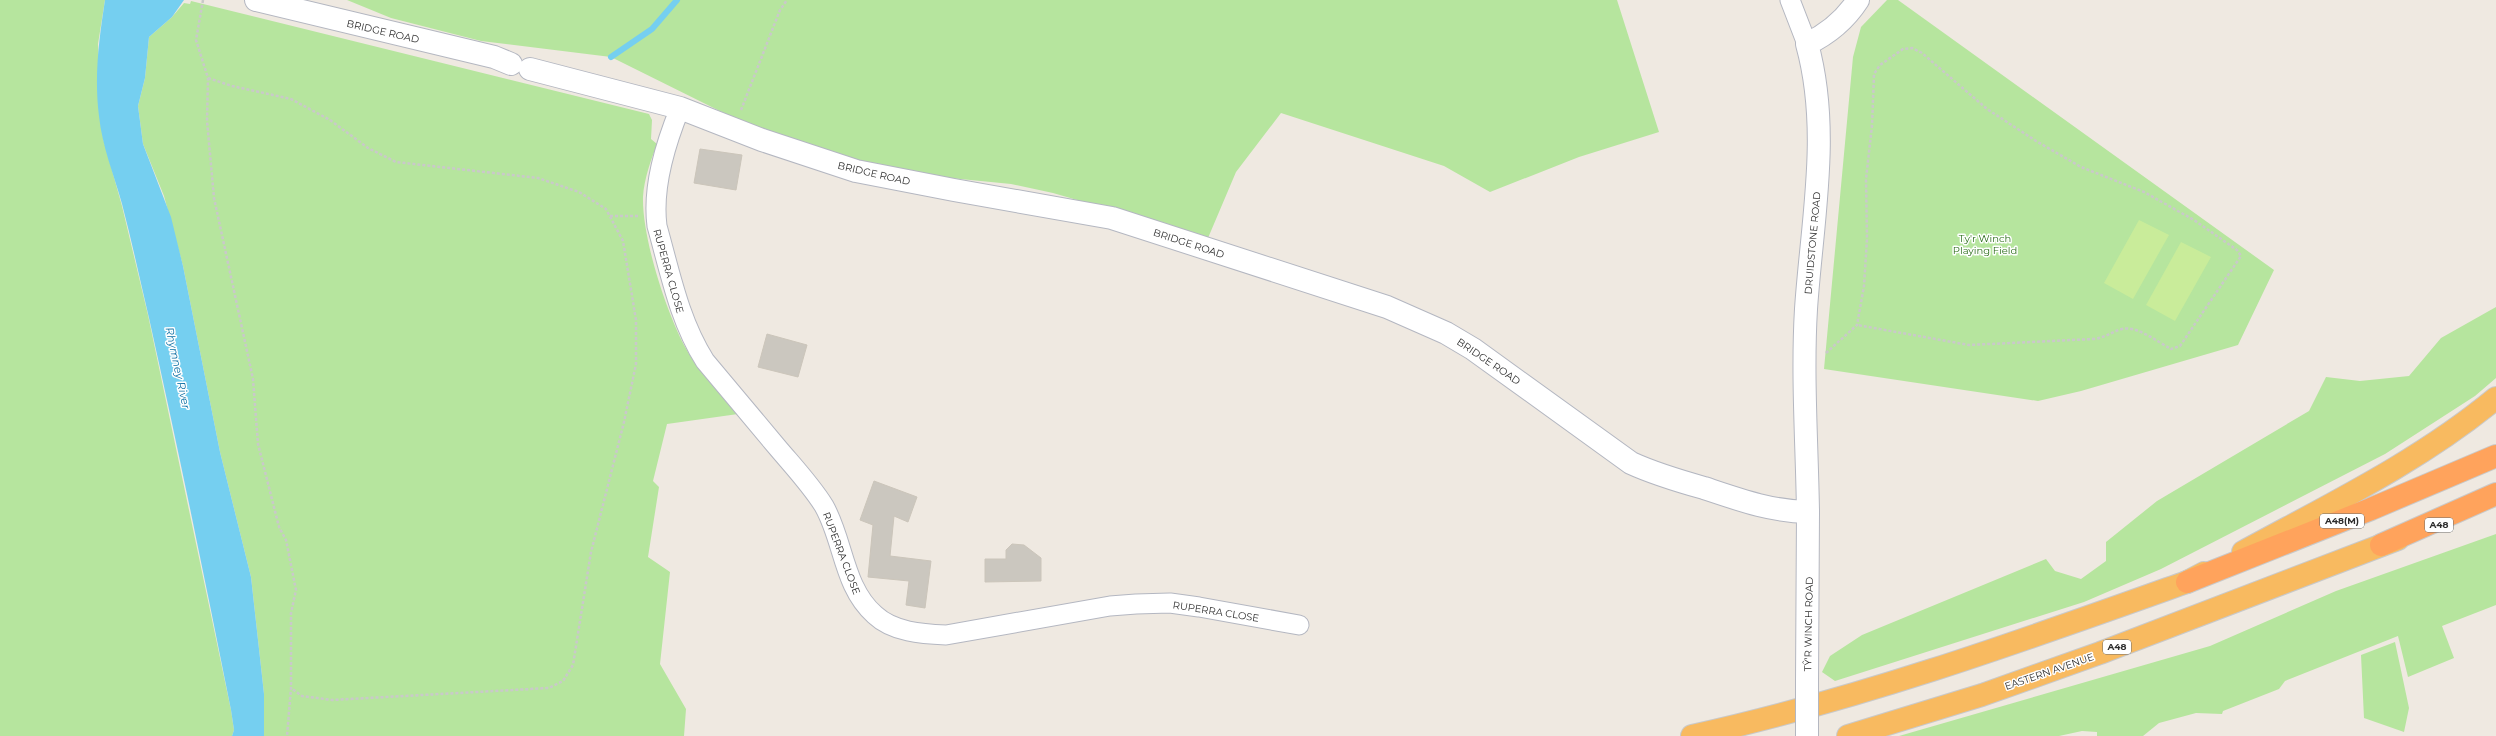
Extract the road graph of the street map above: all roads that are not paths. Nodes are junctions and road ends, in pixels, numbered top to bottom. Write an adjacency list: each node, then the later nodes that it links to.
1 (256, 0): 5 (main road, BRIDGE ROAD)
2 (1790, 0): 4 (street)
3 (1858, 0): 4 (main road)
4 (1807, 44): 10 (main road, DRUIDSTONE ROAD)
5 (680, 108): 10 (main road, BRIDGE ROAD); 13 (street, RUPERRA CLOSE)
6 (2496, 398): 12 (highway)
7 (2496, 456): 12 (highway, A48(M))
8 (2496, 494): 11 (highway)
9 (2496, 505): 11 (highway, A48)
10 (1808, 512): 15 (main road, TŶ'R WINCH ROAD, bridge)
11 (2381, 545): 16 (highway, EASTERN AVENUE / A48)
12 (2187, 582): 14 (highway)
13 (1299, 625)
14 (1692, 736)
15 (1806, 736)
16 (1848, 736)

